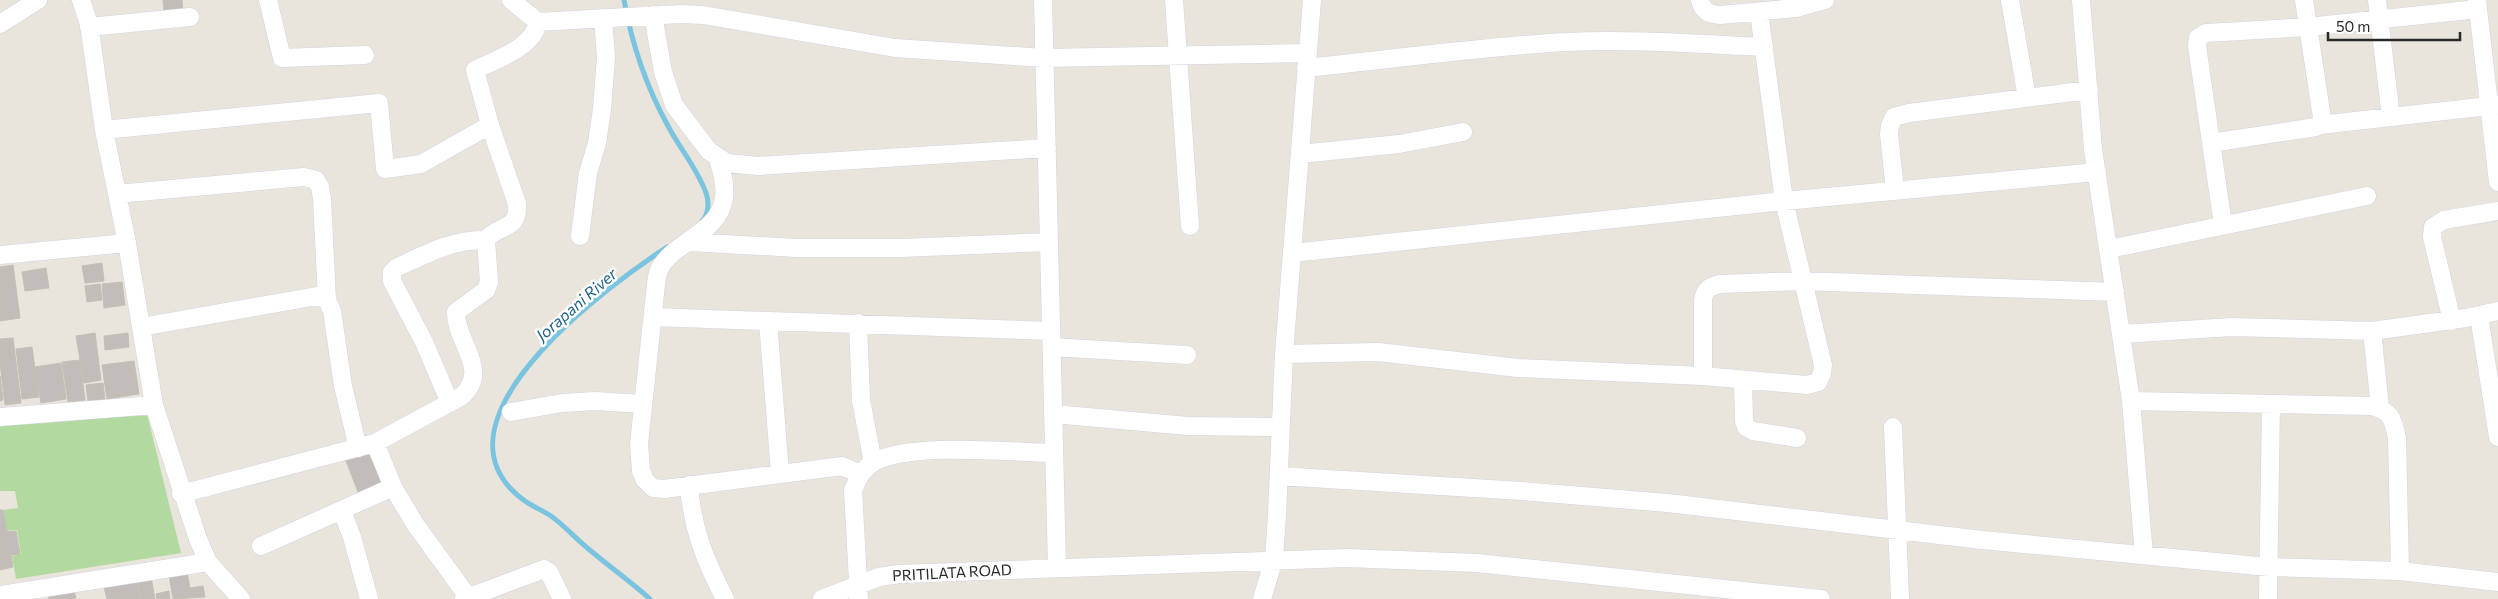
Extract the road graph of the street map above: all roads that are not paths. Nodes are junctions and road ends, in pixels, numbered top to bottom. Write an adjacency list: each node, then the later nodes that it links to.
1 (38, 0): 15 (street)
2 (82, 0): 24 (street)
3 (268, 0): 28 (street)
4 (511, 0): 22 (street)
5 (1043, 0): 29 (street)
6 (1174, 0): 27 (street)
7 (1312, 0): 30 (street)
8 (1700, 0): 17 (street)
9 (1825, 0): 17 (street)
10 (2010, 0): 32 (street)
11 (2082, 0): 31 (street)
12 (2304, 0): 25 (street)
13 (2377, 0): 21 (street)
14 (2478, 4): 21 (street); 33 (street)
15 (19, 5): 23 (street)
16 (704, 8): 18 (street); 29 (street)
17 (1759, 12): 26 (street)
18 (651, 15): 20 (street); 42 (street)
19 (190, 17): 24 (street)
20 (606, 17): 22 (street); 52 (street)
21 (2379, 19): 25 (street); 34 (street)
22 (538, 22): 36 (street)
23 (0, 24)
24 (89, 27): 37 (street)
25 (2308, 27): 35 (street); 39 (street)
26 (1764, 47): 30 (street); 48 (street)
27 (1177, 54): 29 (street); 30 (street); 51 (street)
28 (365, 55)
29 (1044, 58): 40 (street)
30 (1306, 61): 41 (street)
31 (2089, 90): 32 (street); 43 (street)
32 (2027, 98): 45 (street)
33 (2494, 106): 34 (street); 44 (street)
34 (2391, 117): 35 (street)
35 (2320, 124): 39 (street)
36 (490, 125): 37 (street); 53 (street)
37 (104, 130): 46 (street)
38 (1463, 132): 41 (street)
39 (2211, 143): 50 (street)
40 (1047, 148): 42 (street); 55 (street)
41 (1300, 154): 58 (street)
42 (717, 156): 54 (street)
43 (2097, 172): 45 (street); 57 (street)
44 (2498, 182)
45 (1895, 190): 48 (street)
46 (117, 194): 56 (street); 62 (street)
47 (2367, 196): 50 (street)
48 (1784, 201): 58 (street); 60 (street)
49 (2498, 211): 67 (street)
50 (2223, 225): 57 (street)
51 (1190, 226)
52 (580, 236)
53 (486, 240): 78 (street); 78 (street)
54 (690, 242): 55 (street); 65 (street)
55 (1049, 242): 72 (street)
56 (127, 243): 59 (street); 69 (street)
57 (2109, 249): 61 (street)
58 (1292, 253): 73 (street)
59 (0, 254)
60 (1802, 281): 61 (street); 75 (street); 76 (street)
61 (2115, 292): 71 (street)
62 (327, 300): 69 (street); 91 (street)
63 (2498, 311): 64 (street)
64 (2479, 316): 67 (street); 88 (street)
65 (653, 317): 66 (street); 79 (street)
66 (768, 321): 68 (street); 94 (street)
67 (2452, 321): 70 (street)
68 (858, 323): 72 (street); 93 (street)
69 (141, 327): 80 (street)
70 (2372, 331): 71 (street); 82 (street)
71 (2122, 334): 77 (street)
72 (1051, 339): 74 (street); 84 (street)
73 (1284, 354): 75 (street); 86 (street)
74 (1187, 355)
75 (1703, 376): 76 (street)
76 (1743, 380): 89 (street)
77 (2131, 401): 81 (street); 102 (street)
78 (450, 403): 90 (street)
79 (642, 404): 83 (street); 96 (street)
80 (154, 405): 85 (street); 98 (street)
81 (2271, 405): 82 (street); 106 (street)
82 (2380, 408): 107 (street)
83 (511, 412)
84 (1053, 414): 86 (street); 92 (street)
85 (0, 417)
86 (1280, 427): 95 (street)
87 (1893, 427): 100 (street)
88 (2498, 437)
89 (1797, 438)
90 (375, 443): 91 (street); 97 (street)
91 (358, 448): 98 (street)
92 (1054, 453): 93 (street); 105 (street)
93 (867, 468): 94 (street); 109 (street)
94 (780, 473): 96 (street)
95 (1279, 476): 100 (street); 103 (street)
96 (689, 485): 115 (street)
97 (393, 487): 99 (street); 111 (street)
98 (181, 494): 104 (street)
99 (342, 511): 101 (street); 113 (street)
100 (1898, 530): 102 (street); 119 (street)
101 (261, 546)
102 (2144, 555): 106 (street)
103 (1274, 559): 105 (street, PRITILATA ROAD); 117 (street); 118 (street, PRITILATA ROAD)
104 (208, 562): 110 (street); 112 (street)
105 (1057, 567): 109 (street, PRITILATA ROAD)
106 (2269, 567): 107 (street); 120 (street)
107 (2400, 571): 108 (street)
108 (2498, 582)
109 (859, 591): 116 (street, PRITILATA ROAD)
110 (0, 595)
111 (466, 598): 114 (street)
112 (241, 599)
113 (369, 599)
114 (562, 599)
115 (725, 599)
116 (822, 599)
117 (1262, 599)
118 (1821, 599)
119 (1900, 599)
120 (2268, 599)

